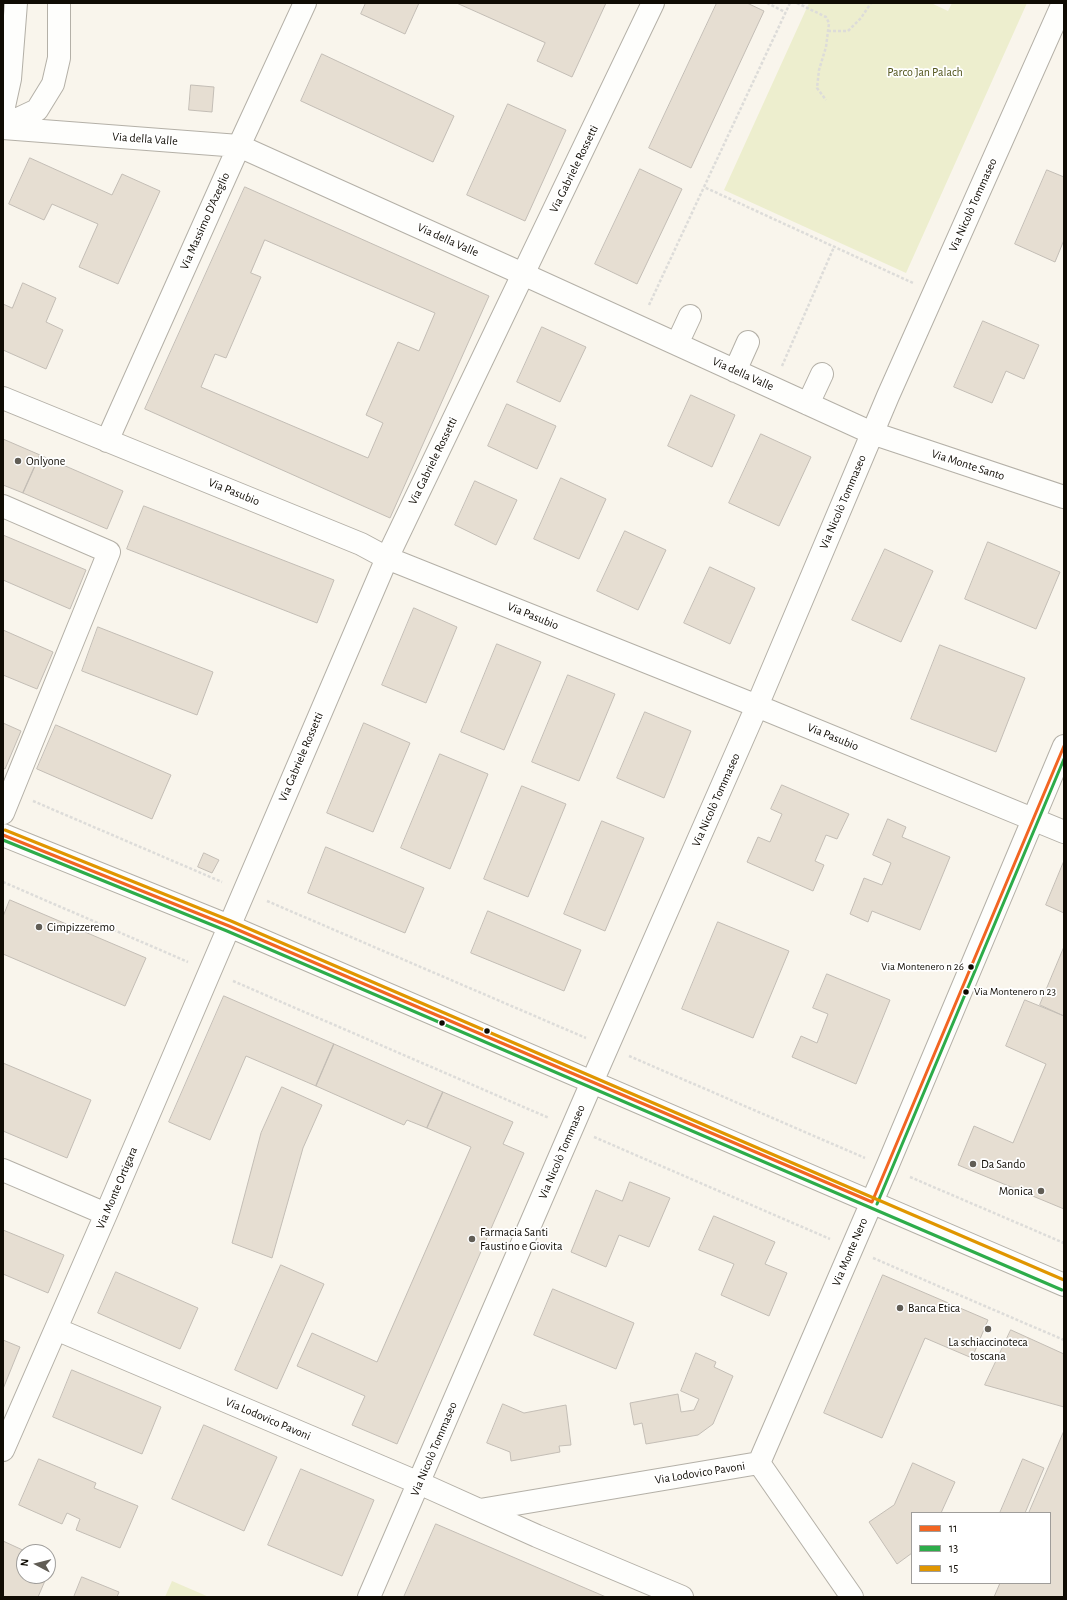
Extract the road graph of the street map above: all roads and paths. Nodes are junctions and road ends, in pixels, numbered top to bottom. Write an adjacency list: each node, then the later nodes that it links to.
1 (16, 3): 13 (street)
2 (59, 3): 14 (street)
3 (305, 3): 15 (street, Via Massimo D'Azeglio)
4 (653, 3): 18 (street, Via Gabriele Rossetti)
5 (766, 3): 10 (path)
6 (790, 3): 10 (path)
7 (797, 3): 11 (path)
8 (871, 3): 11 (path)
9 (1063, 3): 29 (street, Via Nicolò Tommaseo)
10 (785, 12): 16 (path)
11 (828, 31): 12 (path)
12 (826, 100)
13 (3, 111)
14 (3, 127): 15 (street, Via della Valle)
15 (239, 146): 18 (street, Via della Valle); 30 (street, Via Massimo D'Azeglio)
16 (704, 187): 17 (path); 21 (path)
17 (834, 247): 19 (path); 24 (path)
18 (523, 274): 21 (street, Via della Valle); 33 (street, Via Gabriele Rossetti)
19 (915, 284)
20 (690, 316): 23 (street)
21 (639, 327): 23 (street, Via della Valle)
22 (748, 342): 25 (street)
23 (677, 344): 25 (street, Via della Valle)
24 (785, 358)
25 (735, 371): 28 (street, Via della Valle)
26 (822, 374): 28 (street)
27 (3, 398): 30 (street, Via Pasubio)
28 (808, 404): 29 (street, Via della Valle)
29 (872, 433): 31 (street, Via Monte Santo); 34 (street, Via Nicolò Tommaseo)
30 (107, 441): 33 (street, Via Pasubio)
31 (1064, 496)
32 (3, 506): 36 (street)
33 (387, 558): 34 (street, Via Pasubio); 42 (street, Via Gabriele Rossetti)
34 (757, 706): 38 (street, Via Pasubio); 45 (street, Via Nicolò Tommaseo)
35 (1064, 746): 38 (street, Via Monte Nero)
36 (12, 792): 37 (street); 42 (path)
37 (3, 813)
38 (1032, 819): 39 (street, Via Pasubio); 48 (street, Via Monte Nero)
39 (1064, 832)
40 (3, 835): 43 (street)
41 (3, 882): 44 (path)
42 (244, 892): 43 (street, Via Gabriele Rossetti); 45 (path)
43 (229, 926): 44 (street, Via Monte Ortigara); 46 (street)
44 (210, 971): 47 (path); 51 (street, Via Monte Ortigara)
45 (607, 1047): 46 (street, Via Nicolò Tommaseo); 48 (path)
46 (592, 1082): 47 (street, Via Nicolò Tommaseo); 50 (street)
47 (572, 1128): 53 (path); 59 (street, Via Nicolò Tommaseo)
48 (887, 1167): 50 (street, Via Monte Nero); 52 (path)
49 (3, 1170): 51 (street)
50 (872, 1202): 53 (street, Via Monte Nero); 54 (street)
51 (106, 1214): 55 (street, Via Monte Ortigara)
52 (1064, 1243)
53 (852, 1248): 56 (path); 58 (street, Via Monte Nero)
54 (1064, 1285)
55 (56, 1329): 57 (street, Via Monte Ortigara); 59 (street, Via Lodovico Pavoni)
56 (1064, 1340)
57 (3, 1450)
58 (759, 1463): 60 (street, Via Lodovico Pavoni); 63 (street, Via Lodovico Pavoni)
59 (419, 1483): 60 (street, Via Lodovico Pavoni); 61 (street, Via Nicolò Tommaseo)
60 (480, 1510): 62 (street, Via Lodovico Pavoni)
61 (369, 1597)
62 (682, 1597)
63 (852, 1597)

